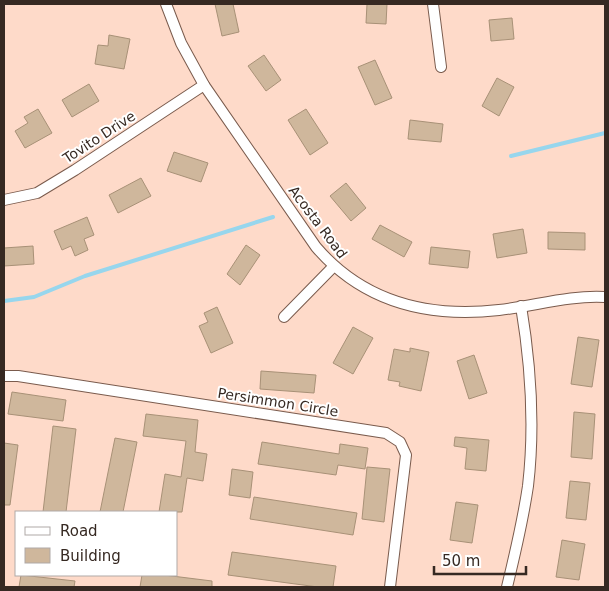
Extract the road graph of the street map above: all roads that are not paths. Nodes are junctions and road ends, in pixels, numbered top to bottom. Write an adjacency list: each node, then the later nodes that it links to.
1 (166, 4): 4 (street, Acosta Road)
2 (433, 4): 3 (street)
3 (441, 67)
4 (204, 84): 5 (street, Tovito Drive); 6 (street, Acosta Road)
5 (4, 200)
6 (333, 267): 8 (street, Acosta Road); 9 (street)
7 (605, 297): 8 (street, Acosta Road)
8 (521, 306): 12 (street)
9 (284, 317)
10 (4, 376): 11 (street, Persimmon Circle)
11 (390, 587)
12 (507, 587)

